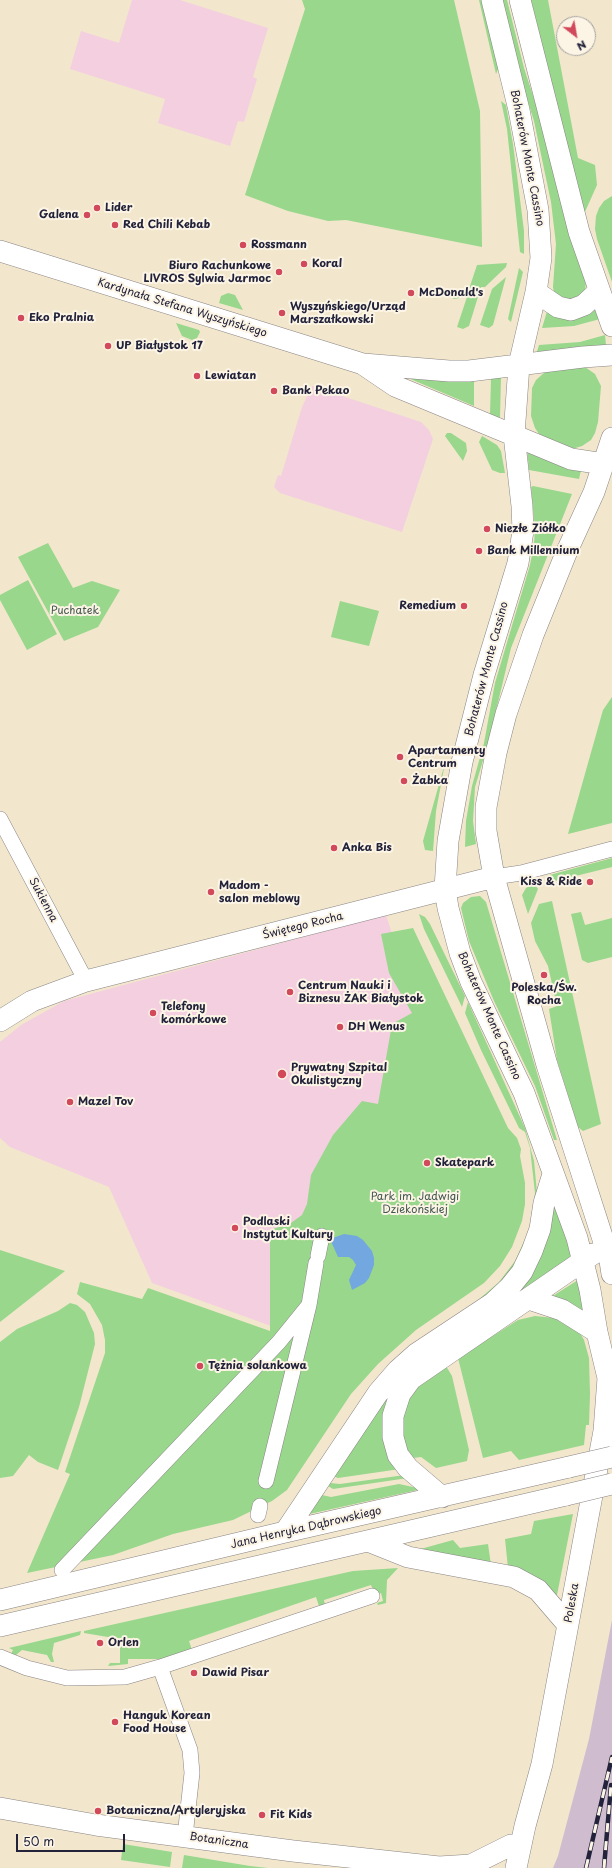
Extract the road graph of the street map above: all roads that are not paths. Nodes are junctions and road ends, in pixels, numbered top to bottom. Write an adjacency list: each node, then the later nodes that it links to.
1 (492, 0): 5 (street, Bohaterów Monte Cassino)
2 (520, 0): 4 (street)
3 (0, 251): 8 (street, Kardynała Stefana Wyszyńskiego)
4 (599, 291): 5 (street); 6 (street)
5 (536, 292): 9 (street, Bohaterów Monte Cassino)
6 (612, 326)
7 (612, 355): 9 (street, Kardynała Stefana Wyszyńskiego)
8 (363, 364): 9 (street, Kardynała Stefana Wyszyńskiego); 10 (street, Kardynała Stefana Wyszyńskiego)
9 (519, 365): 10 (street, Bohaterów Monte Cassino)
10 (514, 435): 12 (street, Kardynała Stefana Wyszyńskiego); 16 (street, Bohaterów Monte Cassino)
11 (612, 438): 12 (street)
12 (608, 465): 15 (street)
13 (0, 819): 17 (street, Sukienna)
14 (612, 849): 15 (street, Świętego Rocha)
15 (494, 877): 16 (street, Świętego Rocha); 21 (street)
16 (445, 889): 17 (street, Świętego Rocha); 19 (street, Bohaterów Monte Cassino)
17 (86, 981): 18 (street, Świętego Rocha)
18 (0, 1021)
19 (554, 1174): 22 (street, Bohaterów Monte Cassino); 32 (street)
20 (322, 1236): 25 (street)
21 (605, 1245): 22 (street); 23 (street)
22 (583, 1261): 24 (street); 26 (street, Poleska)
23 (612, 1274)
24 (529, 1299): 26 (street); 31 (street)
25 (309, 1305): 29 (street); 34 (street)
26 (597, 1332): 27 (street, Poleska)
27 (610, 1368): 38 (street, Poleska)
28 (612, 1457): 31 (street, Jana Henryka Dąbrowskiego, bridge)
29 (266, 1481)
30 (612, 1484): 33 (street, bridge)
31 (448, 1495): 32 (street, Jana Henryka Dąbrowskiego)
32 (285, 1532): 36 (street, Jana Henryka Dąbrowskiego)
33 (368, 1541): 37 (street); 38 (street)
34 (62, 1570)
35 (372, 1596): 41 (street)
36 (0, 1600)
37 (9, 1623): 39 (street)
38 (568, 1625): 43 (street, Poleska)
39 (0, 1635)
40 (0, 1657): 41 (street)
41 (160, 1667): 44 (street)
42 (0, 1808): 44 (street, Botaniczna)
43 (525, 1826): 45 (street, Poleska); 49 (street, Poleska)
44 (185, 1836): 46 (street, Botaniczna)
45 (511, 1845): 47 (street, Botaniczna); 48 (street, Poleska)
46 (440, 1867): 47 (street, Botaniczna)
47 (472, 1867)
48 (500, 1868)
49 (516, 1868)

